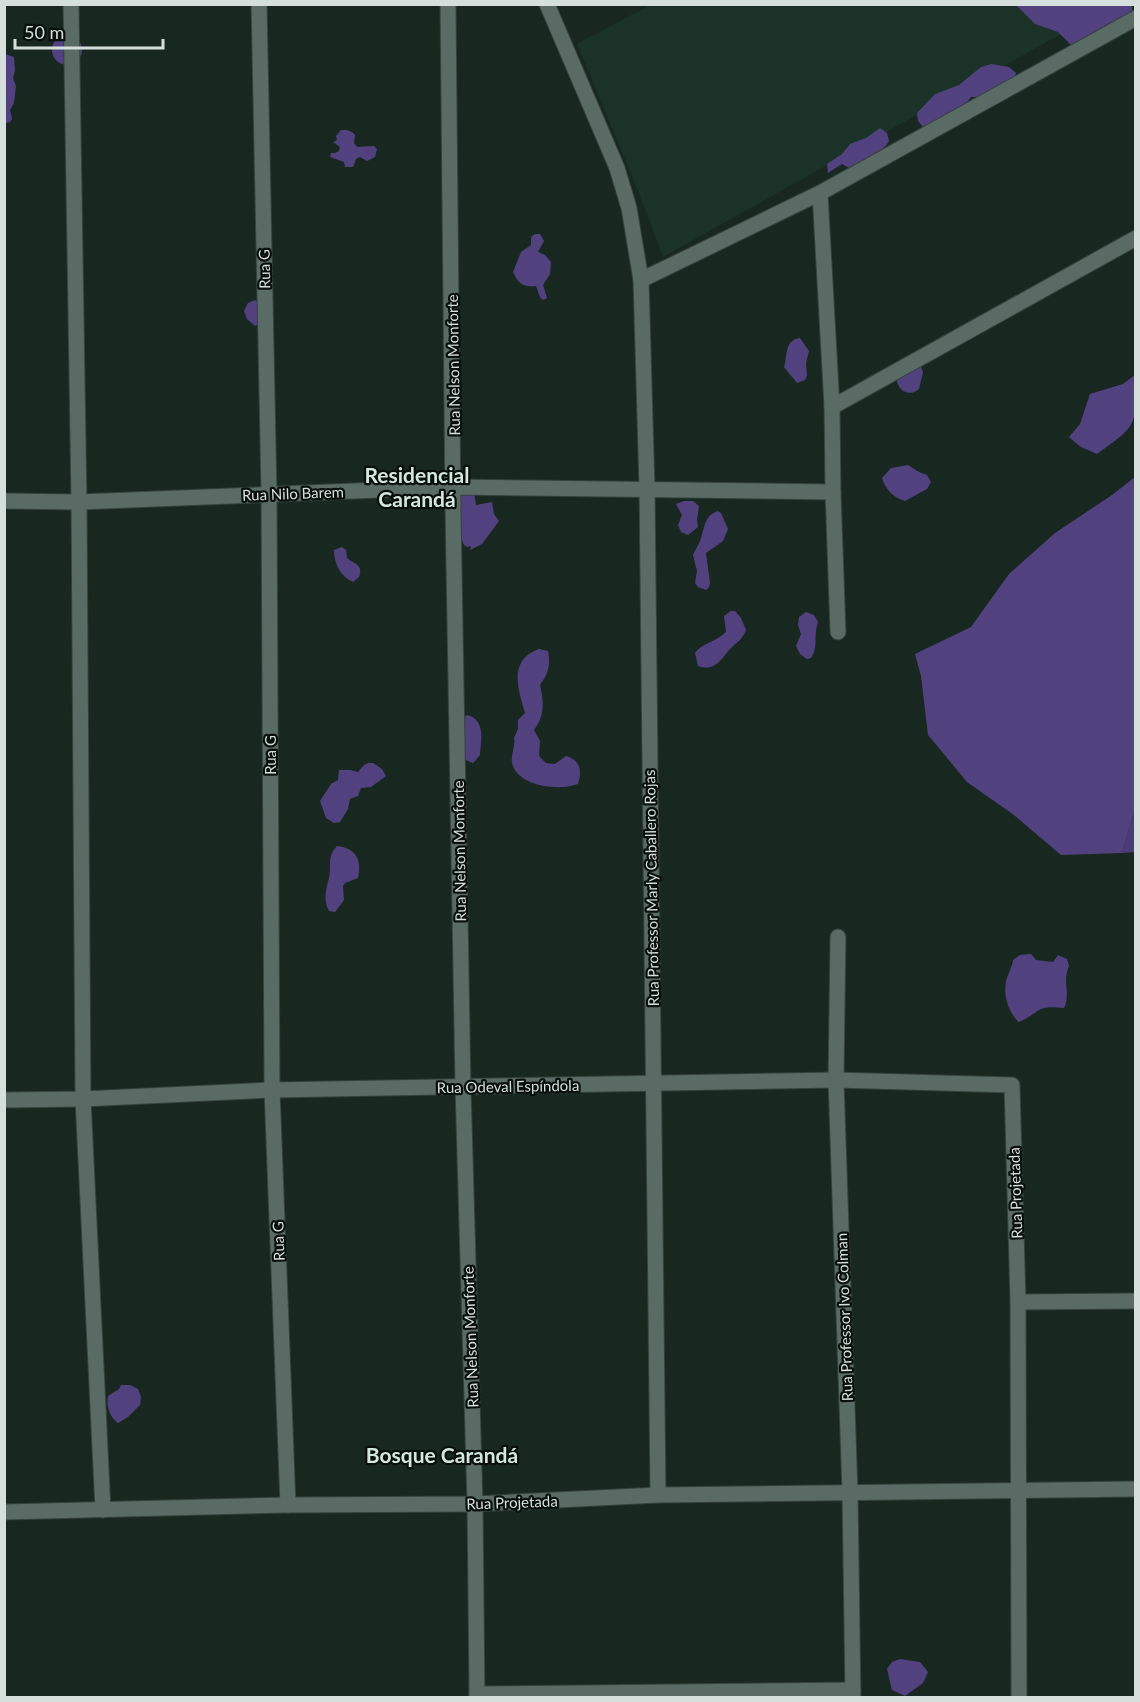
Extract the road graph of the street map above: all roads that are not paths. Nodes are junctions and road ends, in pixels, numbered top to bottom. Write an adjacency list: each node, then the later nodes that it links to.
1 (71, 4): 15 (street)
2 (259, 4): 13 (street, Rua G)
3 (448, 4): 10 (street, Rua Nelson Monforte)
4 (547, 4): 8 (street, Rua Professor Marly Caballero Rojas)
5 (1136, 18): 6 (street)
6 (820, 193): 8 (street); 9 (street)
7 (1136, 238): 9 (street)
8 (641, 280): 11 (street, Rua Professor Marly Caballero Rojas)
9 (832, 407): 12 (street)
10 (454, 487): 11 (street, Rua Nilo Barem); 13 (street, Rua Nilo Barem); 21 (street, Rua Nelson Monforte)
11 (647, 488): 12 (street, Rua Nilo Barem); 19 (street, Rua Professor Marly Caballero Rojas)
12 (833, 492): 16 (street)
13 (269, 493): 15 (street, Rua Nilo Barem); 22 (street, Rua G)
14 (4, 501): 15 (street, Rua Nilo Barem)
15 (79, 502): 23 (street)
16 (838, 632)
17 (838, 937): 18 (street, Rua Professor Ivo Colman)
18 (836, 1080): 19 (street, Rua Odeval Espíndola); 20 (street, Rua Odeval Espíndola); 29 (street, Rua Professor Ivo Colman)
19 (653, 1083): 21 (street, Rua Odeval Espíndola); 30 (street, Rua Professor Marly Caballero Rojas)
20 (1012, 1085): 26 (street, Rua Projetada)
21 (463, 1087): 22 (street, Rua Odeval Espíndola); 31 (street, Rua Nelson Monforte)
22 (272, 1090): 23 (street, Rua Odeval Espíndola); 32 (street, Rua G)
23 (83, 1099): 24 (street, Rua Odeval Espíndola); 33 (street)
24 (4, 1100)
25 (1136, 1301): 26 (street)
26 (1018, 1302): 28 (street, Rua Projetada)
27 (1136, 1489): 28 (street, Rua Projetada)
28 (1019, 1491): 29 (street, Rua Projetada); 37 (street, Rua Projetada)
29 (850, 1493): 30 (street, Rua Projetada); 35 (street, Rua Professor Ivo Colman)
30 (658, 1495): 31 (street, Rua Projetada)
31 (475, 1504): 32 (street, Rua Projetada); 36 (street, Rua Nelson Monforte)
32 (288, 1505): 33 (street, Rua Projetada)
33 (103, 1510): 34 (street, Rua Projetada)
34 (4, 1512)
35 (853, 1694): 36 (street)
36 (477, 1696)
37 (1019, 1698)

